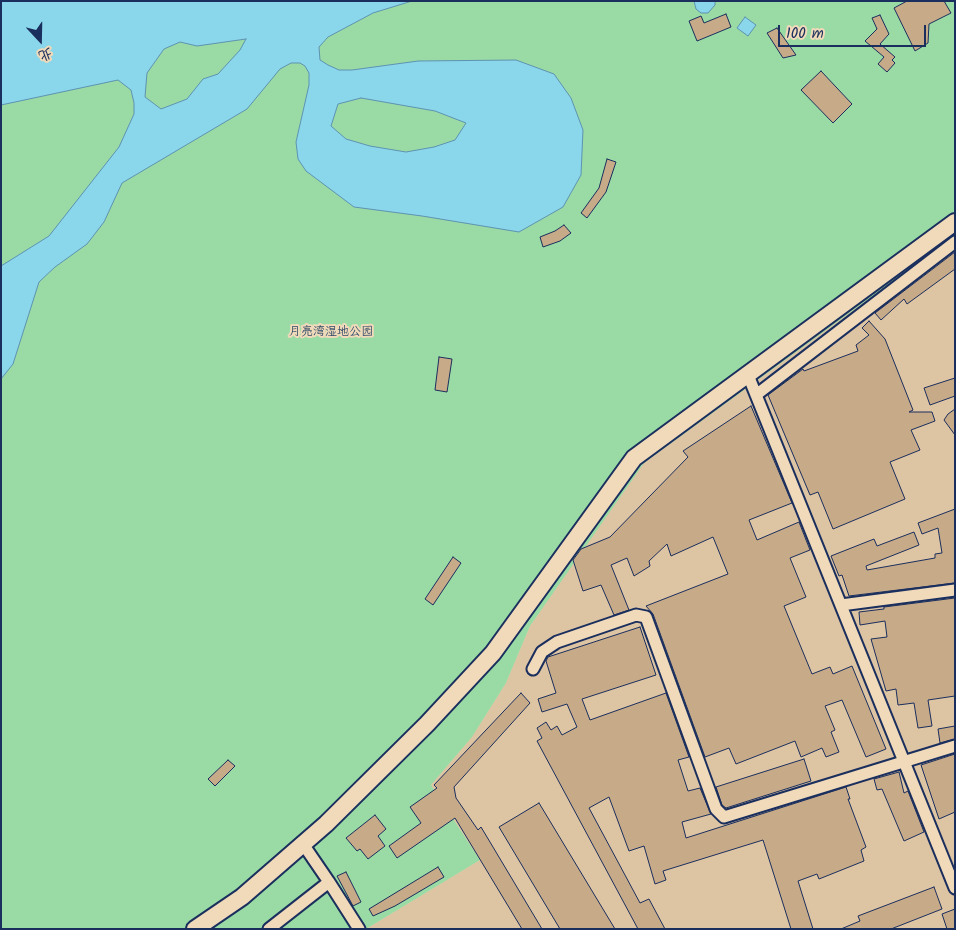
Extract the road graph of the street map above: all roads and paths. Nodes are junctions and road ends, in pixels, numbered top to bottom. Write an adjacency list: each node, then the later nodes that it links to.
1 (955, 222): 3 (street)
2 (955, 242): 4 (street)
3 (748, 375): 4 (street); 10 (street)
4 (756, 396): 6 (street)
5 (955, 590): 6 (street)
6 (841, 605): 9 (street)
7 (533, 669): 9 (street)
8 (955, 746): 9 (street)
9 (904, 762): 12 (street)
10 (304, 844): 11 (street); 13 (street)
11 (329, 882): 14 (street); 15 (street)
12 (955, 888)
13 (195, 929)
14 (269, 929)
15 (360, 929)

